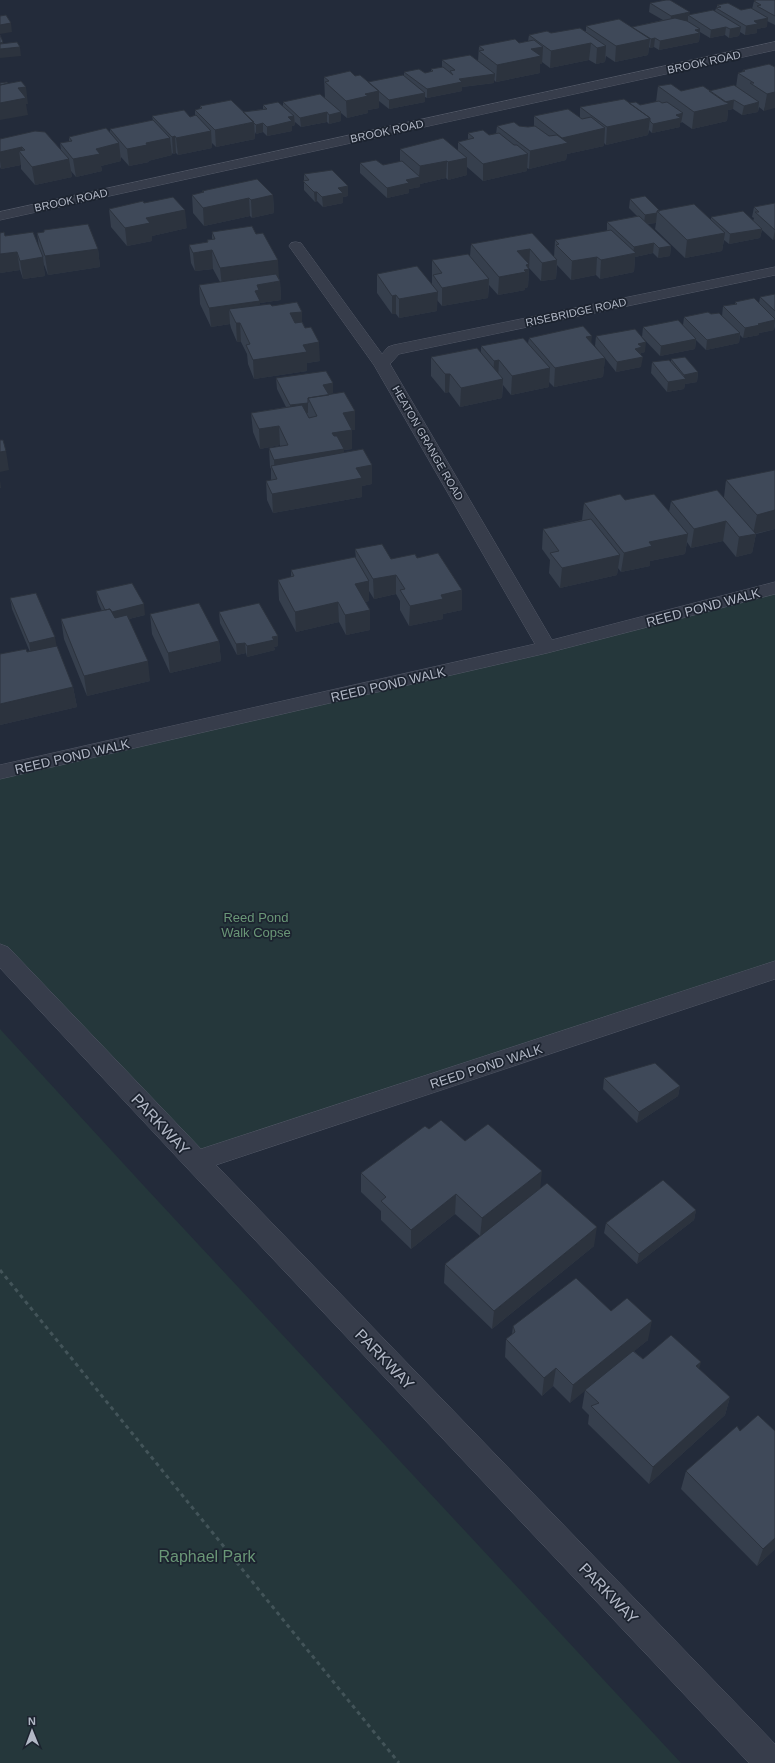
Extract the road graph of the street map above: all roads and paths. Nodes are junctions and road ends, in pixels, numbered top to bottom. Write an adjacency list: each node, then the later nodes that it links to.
1 (775, 46): 2 (street, BROOK ROAD)
2 (0, 216)
3 (296, 246): 5 (street, HEATON GRANGE ROAD)
4 (775, 271): 5 (street, RISEBRIDGE ROAD)
5 (382, 364): 7 (street, HEATON GRANGE ROAD)
6 (775, 588): 7 (street, REED POND WALK)
7 (548, 648): 8 (street, REED POND WALK)
8 (0, 772)
9 (0, 953): 11 (street, PARKWAY)
10 (775, 970): 11 (street, REED POND WALK)
11 (196, 1161): 14 (street, PARKWAY)
12 (0, 1270): 13 (path)
13 (399, 1763)
14 (771, 1763)

